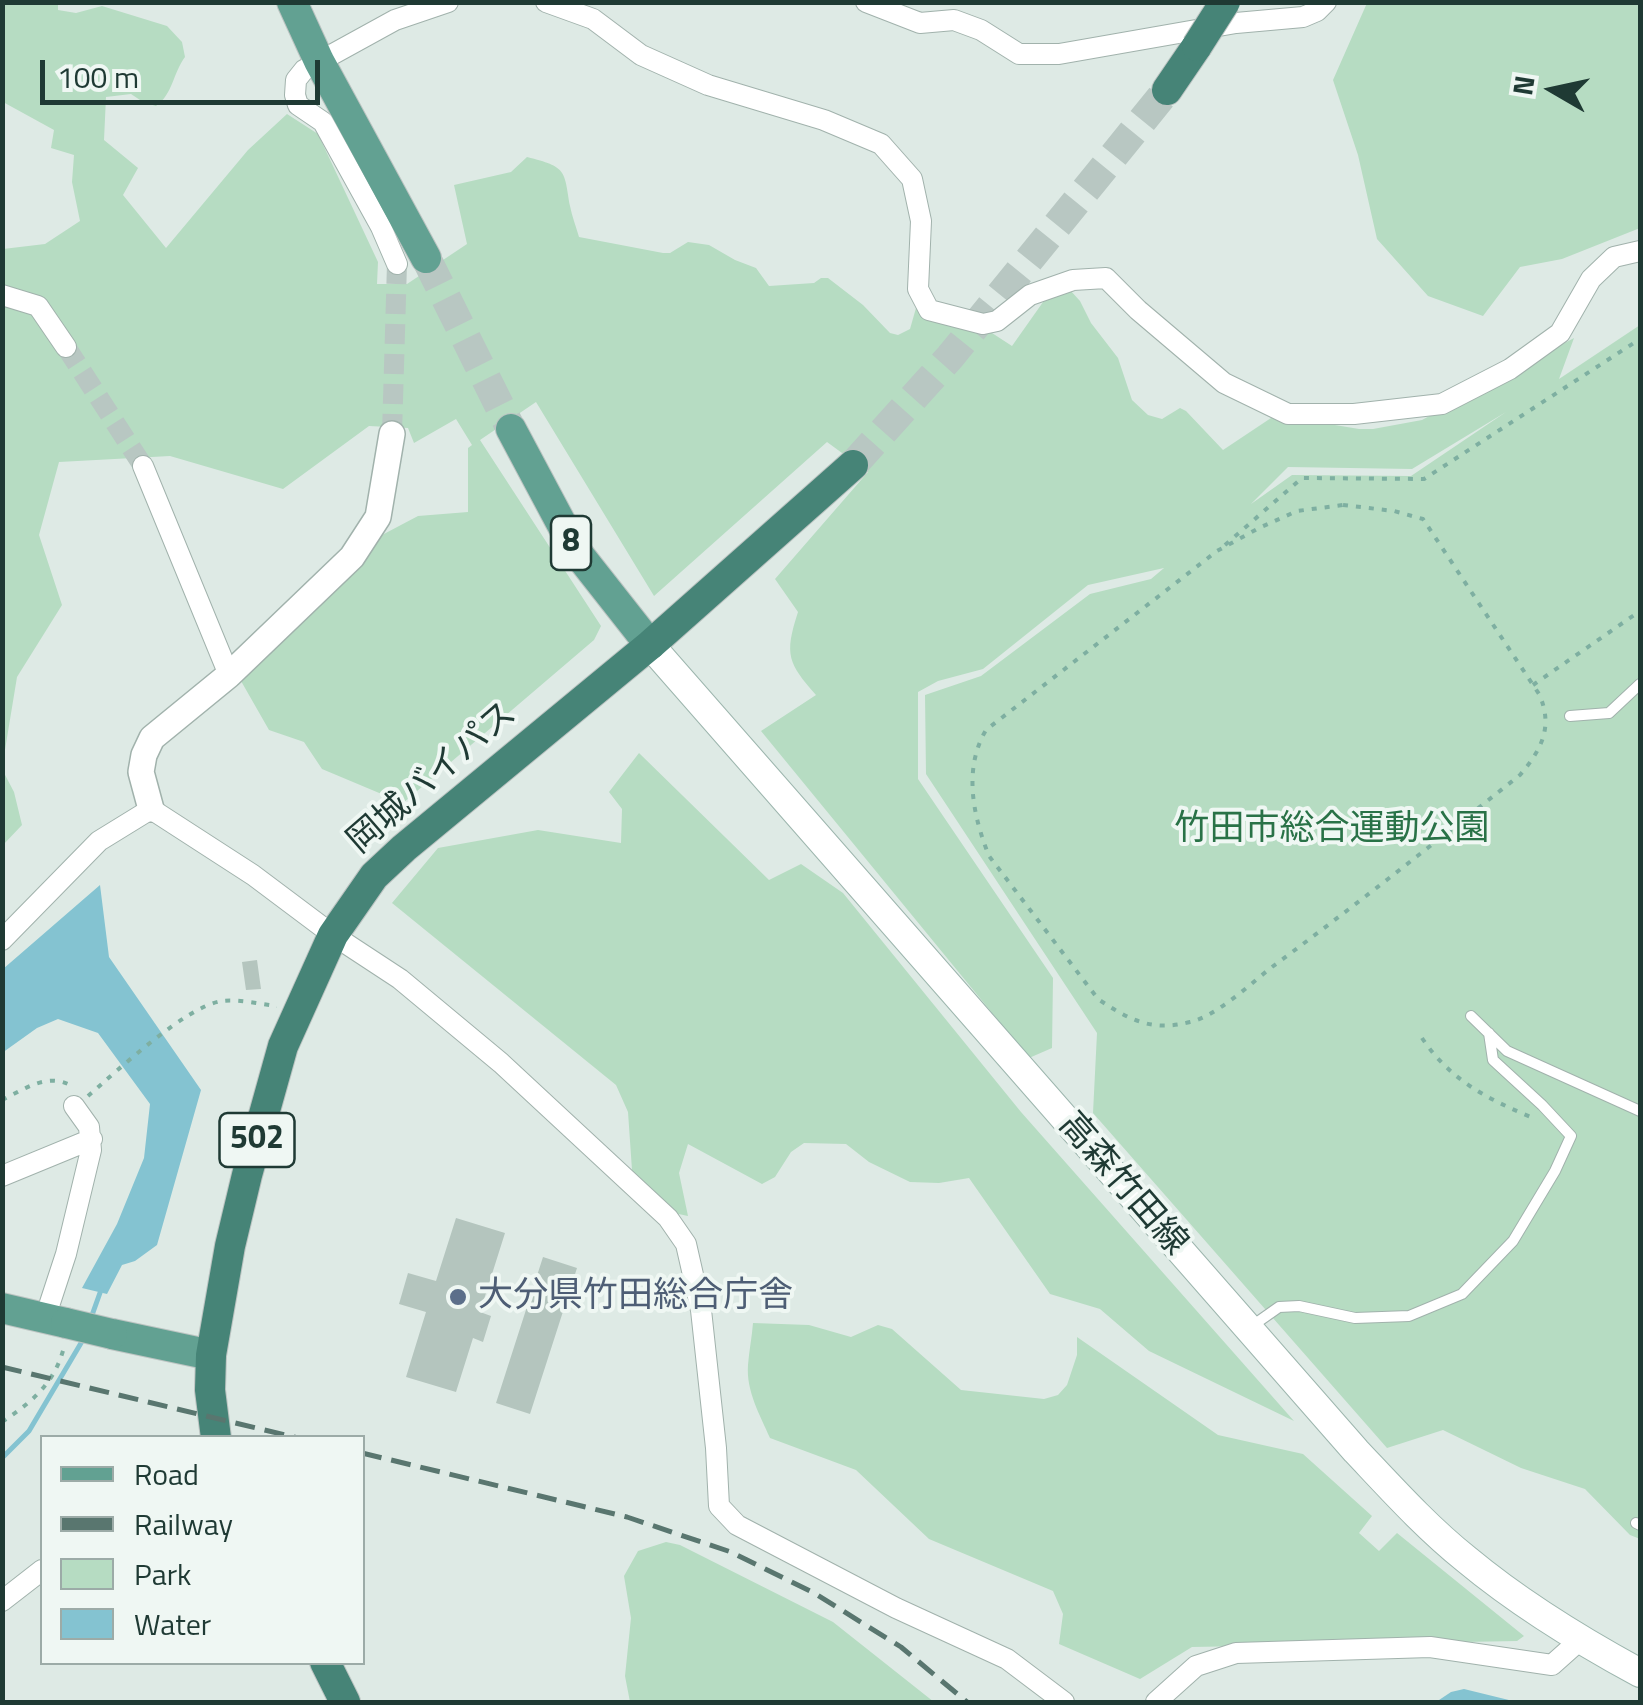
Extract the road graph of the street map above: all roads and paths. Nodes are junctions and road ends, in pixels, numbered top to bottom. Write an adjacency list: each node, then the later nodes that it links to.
1 (292, 2): 7 (main road)
2 (448, 2): 7 (street)
3 (546, 2): 9 (street)
4 (866, 2): 6 (street)
5 (1224, 2): 8 (highway, bridge)
6 (1326, 2)
7 (320, 61): 10 (main road)
8 (1167, 90)
9 (1640, 251)
10 (412, 261)
11 (2, 295): 13 (street)
12 (1640, 339): 18 (path)
13 (66, 348)
14 (511, 429): 20 (main road, 8)
15 (392, 434): 21 (street)
16 (853, 465): 20 (highway, 岡城バイパス / 502)
17 (144, 466): 21 (street)
18 (1217, 551): 23 (path); 23 (path)
19 (1640, 611): 23 (path)
20 (650, 645): 26 (highway, 岡城バイパス / 502); 39 (main road, 高森竹田線)
21 (229, 674): 25 (street)
22 (1640, 684): 24 (lane)
23 (1533, 685)
24 (1570, 716)
25 (151, 809): 26 (street); 27 (street)
26 (333, 936): 40 (highway, 岡城バイパス / 502); 48 (street)
27 (2, 940)
28 (276, 1006): 32 (path)
29 (1472, 1016): 30 (lane)
30 (1489, 1033): 33 (lane); 39 (lane)
31 (1422, 1038): 34 (path)
32 (80, 1102): 35 (street)
33 (1640, 1112)
34 (1531, 1117)
35 (92, 1139): 36 (street); 38 (street)
36 (2, 1176)
37 (2, 1308): 38 (main road)
38 (56, 1321): 40 (main road, bridge)
39 (1247, 1330): 44 (main road, 高森竹田線)
40 (211, 1354): 41 (highway, 岡城バイパス / 502)
41 (216, 1435)
42 (40, 1572): 43 (street)
43 (2, 1600)
44 (1580, 1640): 46 (main road, 高森竹田線); 49 (street)
45 (326, 1665): 47 (highway)
46 (1640, 1673)
47 (345, 1702)
48 (1064, 1702)
49 (1156, 1702)

